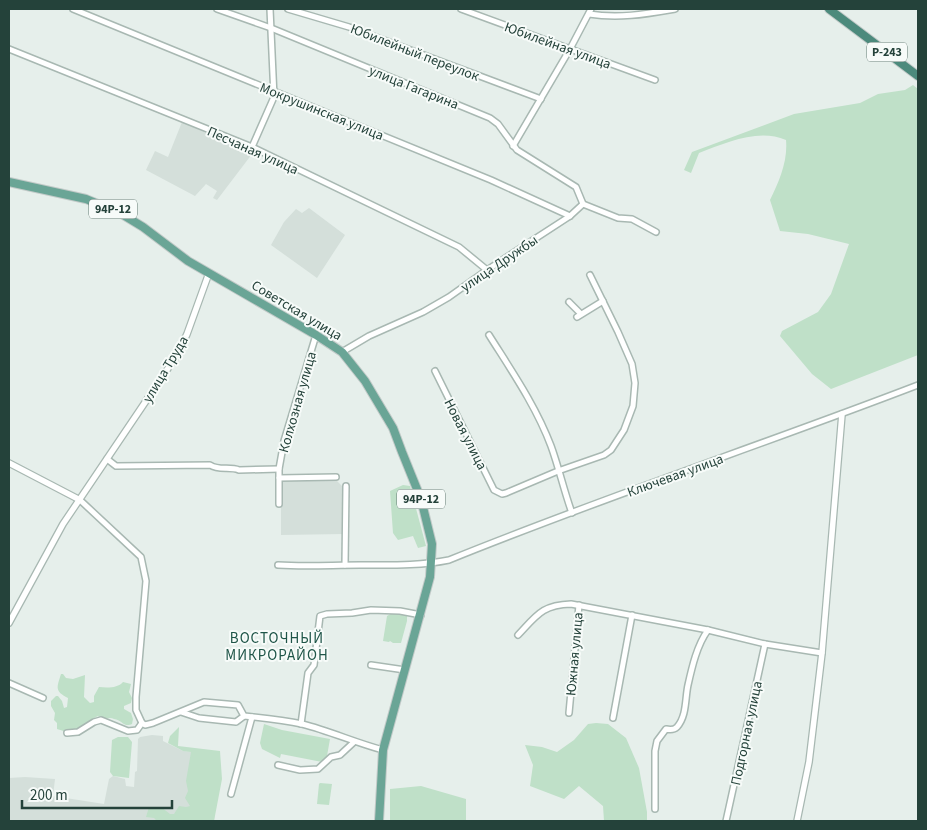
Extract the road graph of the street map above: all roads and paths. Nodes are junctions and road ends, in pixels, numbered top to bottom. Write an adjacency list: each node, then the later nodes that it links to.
1 (73, 9): 14 (street, Мокрушинская улица)
2 (217, 9): 9 (street, улица Гагарина)
3 (270, 9): 9 (street)
4 (288, 9): 15 (street, Юбилейный переулок)
5 (461, 9): 11 (street, Юбилейная улица)
6 (675, 9): 8 (street)
7 (829, 9): 12 (highway, Р-243)
8 (590, 11): 11 (street)
9 (271, 28): 14 (street); 16 (street, улица Гагарина)
10 (9, 49): 17 (street, Песчаная улица)
11 (570, 49): 13 (street, Юбилейная улица); 15 (street)
12 (918, 76)
13 (655, 80)
14 (274, 91): 17 (street); 20 (street, Мокрушинская улица)
15 (541, 99): 16 (street)
16 (513, 146): 19 (street, улица Гагарина)
17 (252, 147): 22 (street, Песчаная улица)
18 (9, 182): 23 (main road, Советская улица / 94Р-12)
19 (583, 204): 20 (street, улица Дружбы); 21 (street)
20 (570, 216): 22 (street, улица Дружбы)
21 (656, 232)
22 (487, 270): 29 (street, улица Дружбы)
23 (209, 273): 27 (main road, Советская улица / 94Р-12); 33 (street, улица Труда)
24 (590, 276): 25 (street)
25 (603, 300): 26 (street); 36 (street)
26 (569, 302)
27 (316, 334): 29 (main road, Советская улица / 94Р-12); 35 (street, Колхозная улица)
28 (488, 334): 36 (street)
29 (342, 352): 43 (main road, Советская улица / 94Р-12)
30 (435, 371): 36 (street, Новая улица)
31 (918, 384): 32 (street, Ключевая улица)
32 (842, 414): 42 (street, Ключевая улица); 53 (street)
33 (107, 459): 35 (street, Колхозная улица); 40 (street, улица Труда)
34 (9, 464): 40 (street)
35 (279, 469): 38 (street, Колхозная улица)
36 (558, 471): 42 (street)
37 (336, 477): 38 (street)
38 (279, 478): 41 (street, Колхозная улица)
39 (346, 486): 45 (street)
40 (80, 500): 49 (street, улица Труда); 63 (street)
41 (279, 504)
42 (572, 513): 43 (street, Ключевая улица)
43 (432, 564): 45 (street); 47 (main road, Советская улица / 94Р-12)
44 (278, 565): 45 (street)
45 (346, 565)
46 (578, 605): 48 (street); 51 (street, Южная улица); 59 (street, Южная улица)
47 (421, 615): 55 (main road, Советская улица / 94Р-12); 64 (street)
48 (632, 616): 50 (street); 62 (street)
49 (9, 623)
50 (708, 630): 52 (street); 70 (street)
51 (518, 634)
52 (766, 644): 53 (street); 72 (street, Подгорная улица)
53 (822, 653): 73 (street)
54 (372, 665): 55 (street)
55 (405, 670): 67 (main road, Советская улица / 94Р-12)
56 (9, 682): 57 (street)
57 (43, 698)
58 (181, 712): 60 (street); 60 (street); 63 (street)
59 (569, 713)
60 (244, 716): 61 (street)
61 (252, 717): 64 (street); 69 (street)
62 (613, 718)
63 (142, 723): 65 (street)
64 (300, 724): 66 (street)
65 (67, 733)
66 (354, 742): 67 (street); 68 (street)
67 (383, 750): 71 (main road, Советская улица / 94Р-12)
68 (278, 765)
69 (231, 794)
70 (655, 809)
71 (379, 821)
72 (726, 821)
73 (797, 821)

